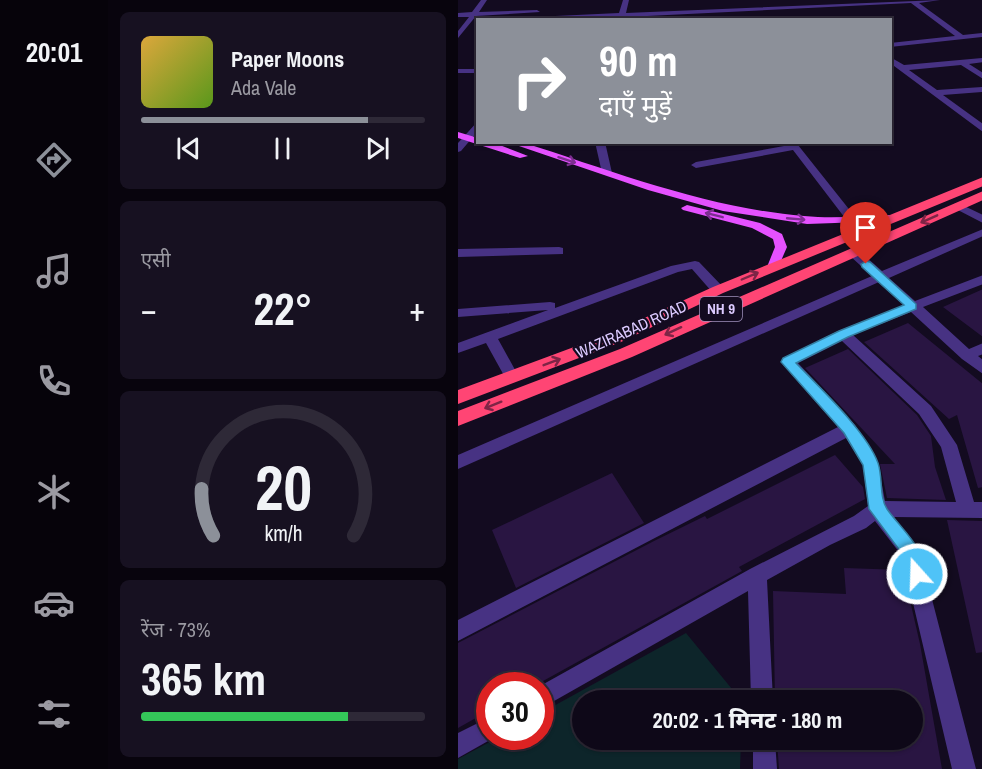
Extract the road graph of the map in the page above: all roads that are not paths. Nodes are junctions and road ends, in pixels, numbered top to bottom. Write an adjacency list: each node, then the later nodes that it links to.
1 (484, 0): 8 (street)
2 (626, 0): 11 (street)
3 (727, 0): 7 (street)
4 (937, 0): 5 (street)
5 (911, 1): 6 (street); 15 (street)
6 (809, 4): 7 (street); 12 (street)
7 (730, 11): 11 (street)
8 (472, 14): 9 (street); 10 (street); 13 (street)
9 (536, 14): 11 (street)
10 (458, 15)
11 (622, 15)
12 (814, 16)
13 (459, 34)
14 (982, 35): 15 (street)
15 (962, 38): 16 (street)
16 (892, 45)
17 (892, 60): 20 (street)
18 (983, 60): 19 (street)
19 (962, 62): 20 (street); 23 (street)
20 (902, 68): 25 (street)
21 (458, 71): 22 (street)
22 (476, 71)
23 (983, 77)
24 (983, 89): 25 (street)
25 (937, 93): 27 (street)
26 (458, 126): 28 (main road)
27 (983, 129)
28 (470, 132): 32 (street)
29 (485, 144): 45 (main road, one-way to 29)
30 (517, 144): 34 (main road, one-way to 34)
31 (600, 144): 34 (street)
32 (458, 150)
33 (696, 165): 40 (street)
34 (607, 173): 40 (main road, one-way to 40)
35 (983, 181): 38 (highway, WAZIRABAD ROAD / NH 9)
36 (983, 195): 37 (highway, WAZIRABAD ROAD / NH 9)
37 (958, 206): 39 (street); 43 (highway, WAZIRABAD ROAD / NH 9, one-way to 43)
38 (891, 218): 40 (main road); 45 (highway, WAZIRABAD ROAD / NH 9)
39 (983, 219)
40 (852, 220)
41 (983, 232): 46 (street)
42 (559, 251): 44 (street)
43 (853, 252): 46 (street); 60 (highway, WAZIRABAD ROAD / NH 9, one-way to 60)
44 (458, 254)
45 (773, 267): 48 (highway, WAZIRABAD ROAD / NH 9, one-way to 45)
46 (880, 276): 50 (street); 62 (street)
47 (983, 279): 50 (street)
48 (718, 290): 53 (street); 58 (highway, WAZIRABAD ROAD / NH 9, one-way to 48)
49 (550, 306): 51 (street)
50 (912, 306): 52 (street); 56 (street)
51 (458, 314)
52 (843, 334): 61 (street); 64 (street)
53 (490, 337): 54 (street); 58 (street)
54 (458, 348)
55 (983, 348): 56 (street)
56 (966, 356): 57 (street)
57 (983, 369)
58 (512, 377): 59 (highway, WAZIRABAD ROAD / NH 9)
59 (458, 397)
60 (458, 419)
61 (849, 429): 63 (street); 66 (street)
62 (458, 462)
63 (878, 509): 64 (street); 65 (street); 73 (street)
64 (975, 509)
65 (757, 574): 67 (street); 68 (street)
66 (458, 631)
67 (762, 690)
68 (554, 691)
69 (476, 736): 70 (street)
70 (458, 746)
71 (764, 750): 72 (street)
72 (765, 769)
73 (964, 769)

